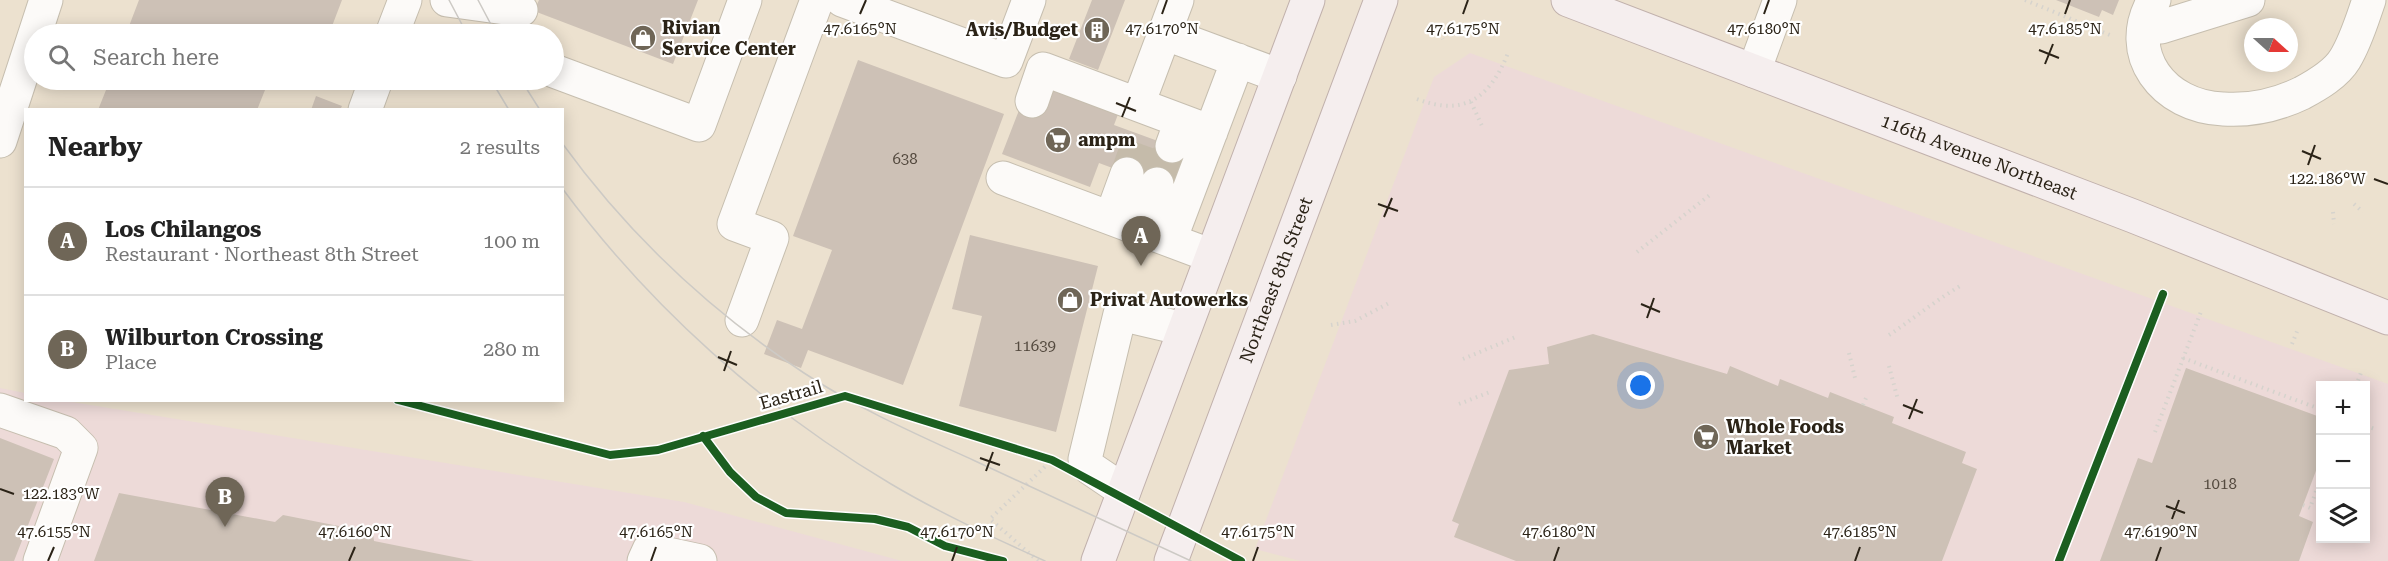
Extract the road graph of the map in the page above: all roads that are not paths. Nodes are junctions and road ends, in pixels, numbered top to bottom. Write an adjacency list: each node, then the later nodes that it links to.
1 (46, 0): 17 (lane)
2 (405, 0): 18 (lane)
3 (447, 0): 16 (lane)
4 (745, 0): 23 (lane)
5 (817, 0): 38 (lane)
6 (842, 0): 7 (lane)
7 (1029, 0)
8 (1177, 0): 19 (lane)
9 (1308, 0): 24 (main road)
10 (1381, 0): 46 (main road, Northeast 8th Street)
11 (1568, 0): 22 (main road, 116th Avenue Northeast)
12 (1780, 0): 22 (lane)
13 (2248, 0): 15 (lane)
14 (2368, 0): 15 (lane)
15 (2158, 14)
16 (518, 15)
17 (38, 24)
18 (396, 24)
19 (1164, 33): 20 (lane); 28 (lane)
20 (1238, 60): 24 (lane); 29 (lane)
21 (24, 67): 30 (lane)
22 (1754, 71): 37 (main road, 116th Avenue Northeast)
23 (564, 75)
24 (1280, 76): 36 (main road)
25 (372, 90): 27 (lane)
26 (1032, 101): 28 (lane)
27 (366, 108)
28 (1157, 123): 29 (lane)
29 (1211, 132): 35 (lane)
30 (0, 141)
31 (1127, 174): 34 (lane)
32 (1003, 178): 34 (lane)
33 (1158, 184): 34 (lane)
34 (1126, 224): 35 (lane)
35 (1170, 240): 36 (lane)
36 (1212, 256): 39 (main road)
37 (2388, 318)
38 (742, 320)
39 (1184, 329): 41 (main road); 41 (lane)
40 (0, 410): 43 (lane)
41 (1124, 492): 45 (main road)
42 (647, 555): 44 (lane)
43 (40, 561)
44 (700, 561)
45 (1098, 561)
46 (1171, 561)

